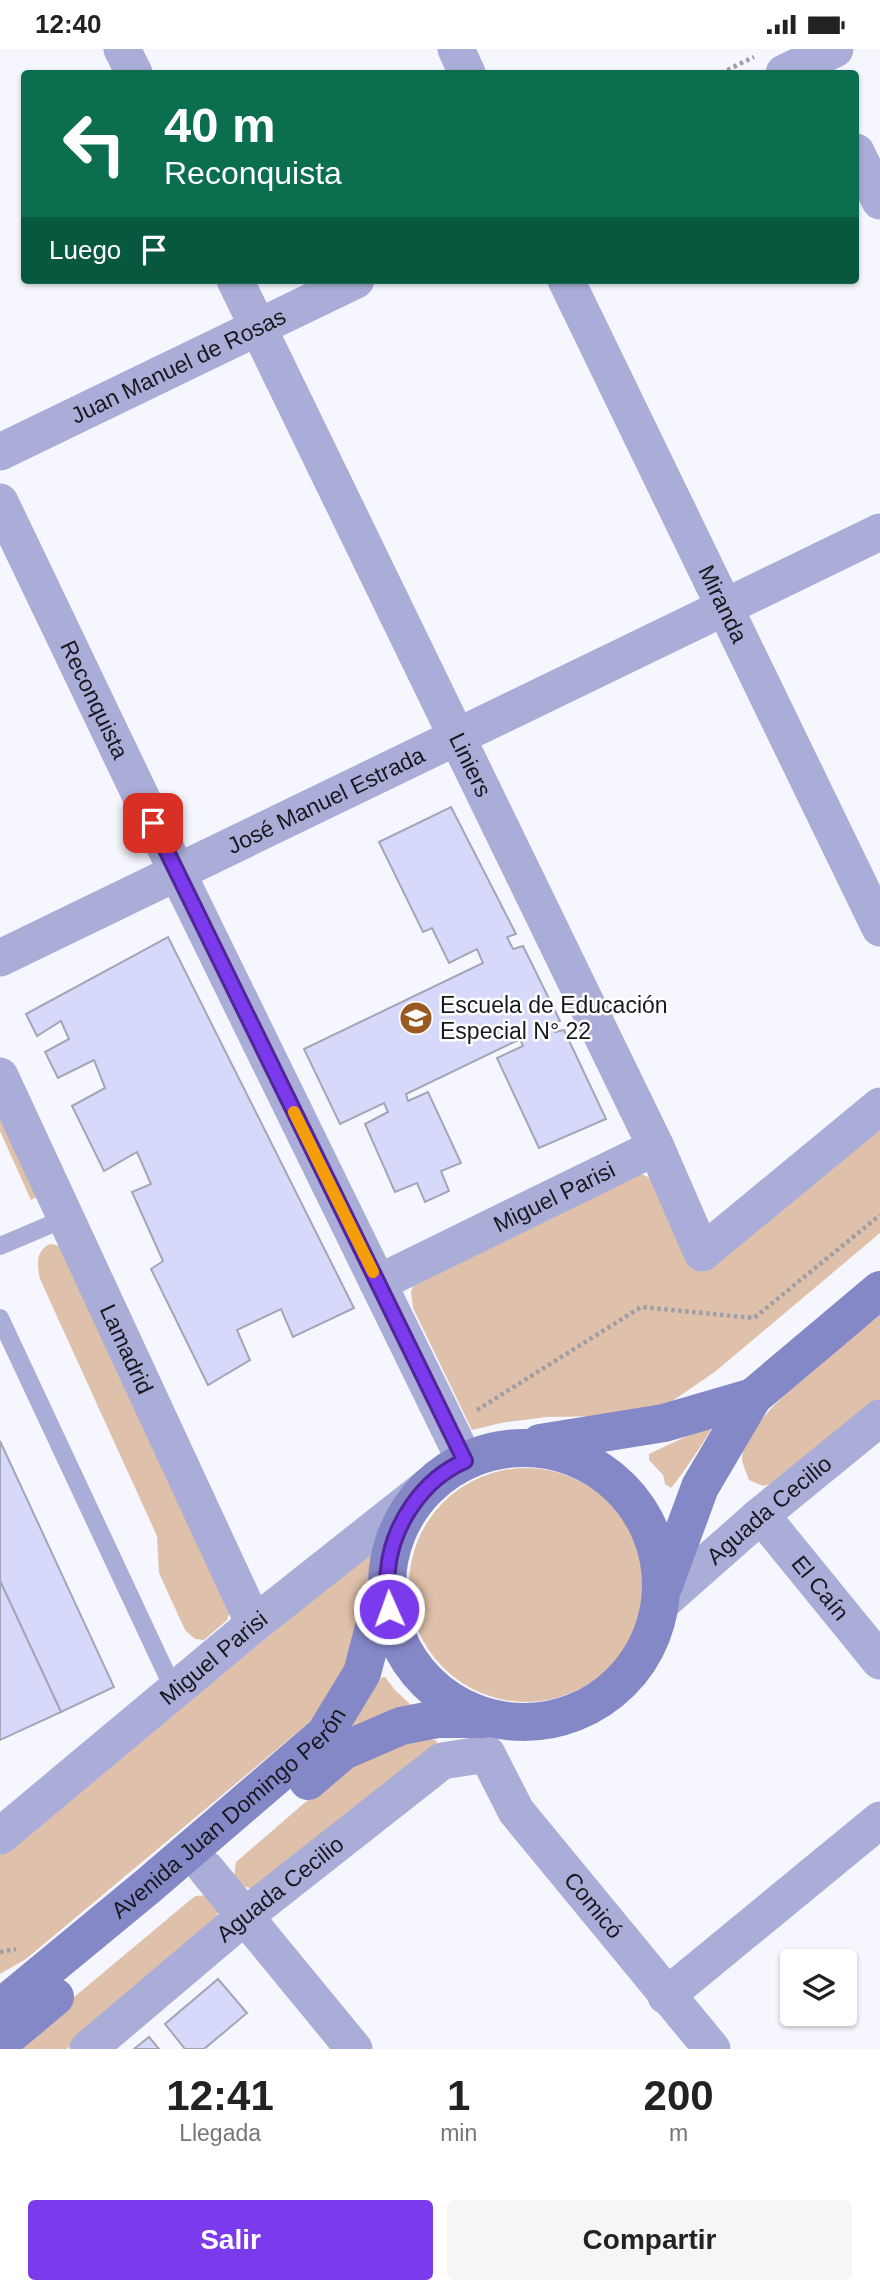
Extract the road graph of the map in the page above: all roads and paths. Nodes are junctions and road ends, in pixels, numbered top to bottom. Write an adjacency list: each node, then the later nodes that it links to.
1 (122, 49): 4 (street)
2 (456, 49): 5 (street)
3 (802, 60): 6 (path)
4 (132, 70)
5 (466, 70)
6 (740, 70)
7 (859, 158): 8 (street)
8 (880, 201)
9 (237, 284): 12 (street, Liniers)
10 (348, 284): 12 (street, Juan Manuel de Rosas)
11 (568, 284): 16 (street, Miranda)
12 (258, 327): 13 (street, Juan Manuel de Rosas); 17 (street, Liniers)
13 (0, 452)
14 (0, 502): 18 (street, Reconquista)
15 (880, 532): 16 (street, José Manuel Estrada)
16 (723, 608): 17 (street, José Manuel Estrada); 19 (street, Miranda)
17 (457, 737): 18 (street, José Manuel Estrada); 23 (street, Liniers)
18 (177, 872): 20 (street, José Manuel Estrada); 27 (street, Reconquista)
19 (880, 928)
20 (0, 958)
21 (0, 1076): 25 (street, Lamadrid)
22 (880, 1107): 23 (street, Liniers)
23 (656, 1147): 27 (street, Miguel Parisi)
24 (880, 1215): 32 (path)
25 (66, 1218): 26 (lane); 39 (street, Lamadrid)
26 (0, 1246)
27 (378, 1283): 32 (street, Reconquista)
28 (880, 1290): 30 (main road, Avenida Juan Domingo Perón)
29 (0, 1318): 41 (lane)
30 (753, 1397): 33 (main road, Avenida Juan Domingo Perón); 38 (main road, Avenida Juan Domingo Perón)
31 (880, 1418): 36 (street, Aguada Cecilio)
32 (449, 1428): 34 (street, Reconquista)
33 (520, 1447): 34 (main road, Avenida Juan Domingo Perón); 38 (main road, Avenida Juan Domingo Perón)
34 (465, 1461): 35 (main road, Avenida Juan Domingo Perón)
35 (431, 1484): 37 (main road, Avenida Juan Domingo Perón); 39 (street, Miguel Parisi)
36 (761, 1515): 38 (street, Aguada Cecilio); 40 (street, El Caín)
37 (387, 1570): 42 (main road, Avenida Juan Domingo Perón); 46 (main road, Avenida Juan Domingo Perón)
38 (661, 1595): 42 (main road, Avenida Juan Domingo Perón)
39 (254, 1624): 41 (street, Miguel Parisi)
40 (880, 1661)
41 (174, 1690): 44 (street, Miguel Parisi)
42 (487, 1736): 45 (main road, Avenida Juan Domingo Perón); 47 (street, Aguada Cecilio); 51 (street, Comicó)
43 (880, 1820): 51 (street)
44 (0, 1836)
45 (206, 1870): 47 (street); 53 (main road, Avenida Juan Domingo Perón)
46 (148, 1887): 50 (main road); 52 (main road, Avenida Juan Domingo Perón)
47 (245, 1916): 54 (street, Aguada Cecilio); 55 (street)
48 (19, 1949): 49 (path)
49 (0, 1952)
50 (0, 1986)
51 (666, 1996): 56 (street, Comicó)
52 (0, 2008)
53 (0, 2043)
54 (88, 2049)
55 (354, 2049)
56 (712, 2049)

